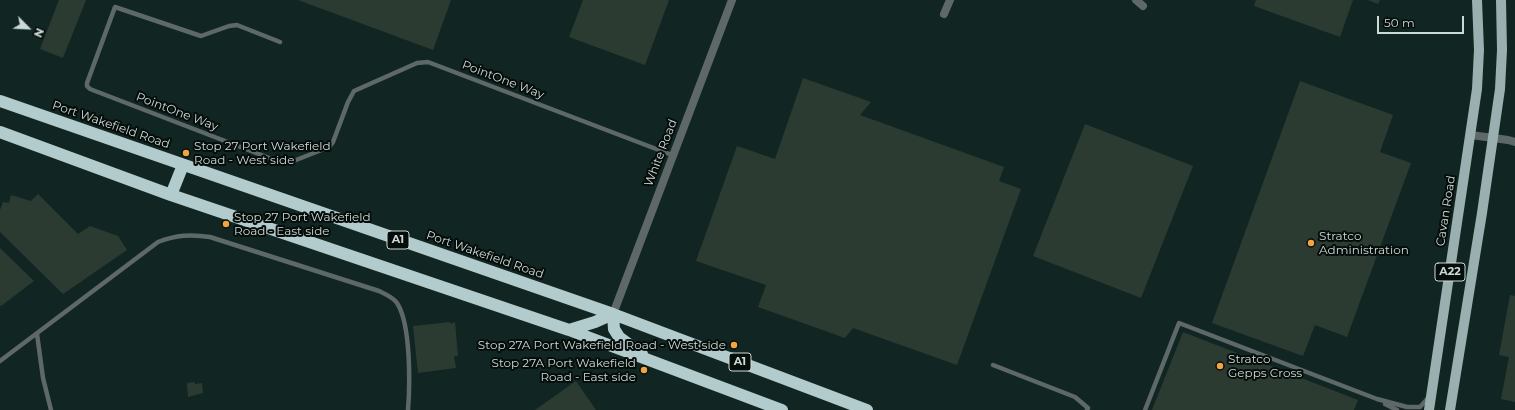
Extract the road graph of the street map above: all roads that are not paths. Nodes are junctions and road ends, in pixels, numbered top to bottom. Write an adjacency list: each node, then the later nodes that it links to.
1 (732, 0): 14 (street, White Road)
2 (950, 0): 7 (street)
3 (1136, 0): 6 (street)
4 (1477, 0): 11 (main road, Cavan Road / A22)
5 (1501, 0): 12 (main road, A22)
6 (1143, 6)
7 (944, 14)
8 (280, 42): 14 (lane, PointOne Way)
9 (0, 101): 15 (highway, Port Wakefield Road / A1)
10 (0, 132): 16 (highway, A1)
11 (1471, 135): 12 (street); 23 (main road, Cavan Road / A22)
12 (1493, 138): 13 (street); 33 (main road, A22)
13 (1515, 142)
14 (672, 155): 17 (street, White Road)
15 (183, 165): 16 (highway); 17 (highway, Port Wakefield Road / A1)
16 (171, 195): 18 (highway, A1)
17 (613, 314): 18 (highway); 20 (highway); 28 (highway, Port Wakefield Road / A1)
18 (570, 330): 20 (highway, A1)
19 (37, 334): 21 (lane); 25 (lane); 26 (lane)
20 (649, 360): 27 (highway, A1)
21 (0, 361)
22 (993, 365): 29 (lane)
23 (1432, 394): 24 (lane); 32 (main road, Cavan Road / A22)
24 (1377, 399): 30 (lane); 31 (lane)
25 (51, 410)
26 (408, 410)
27 (782, 410)
28 (867, 410)
29 (1087, 410)
30 (1145, 410)
31 (1397, 410)
32 (1429, 410)
33 (1450, 410)

